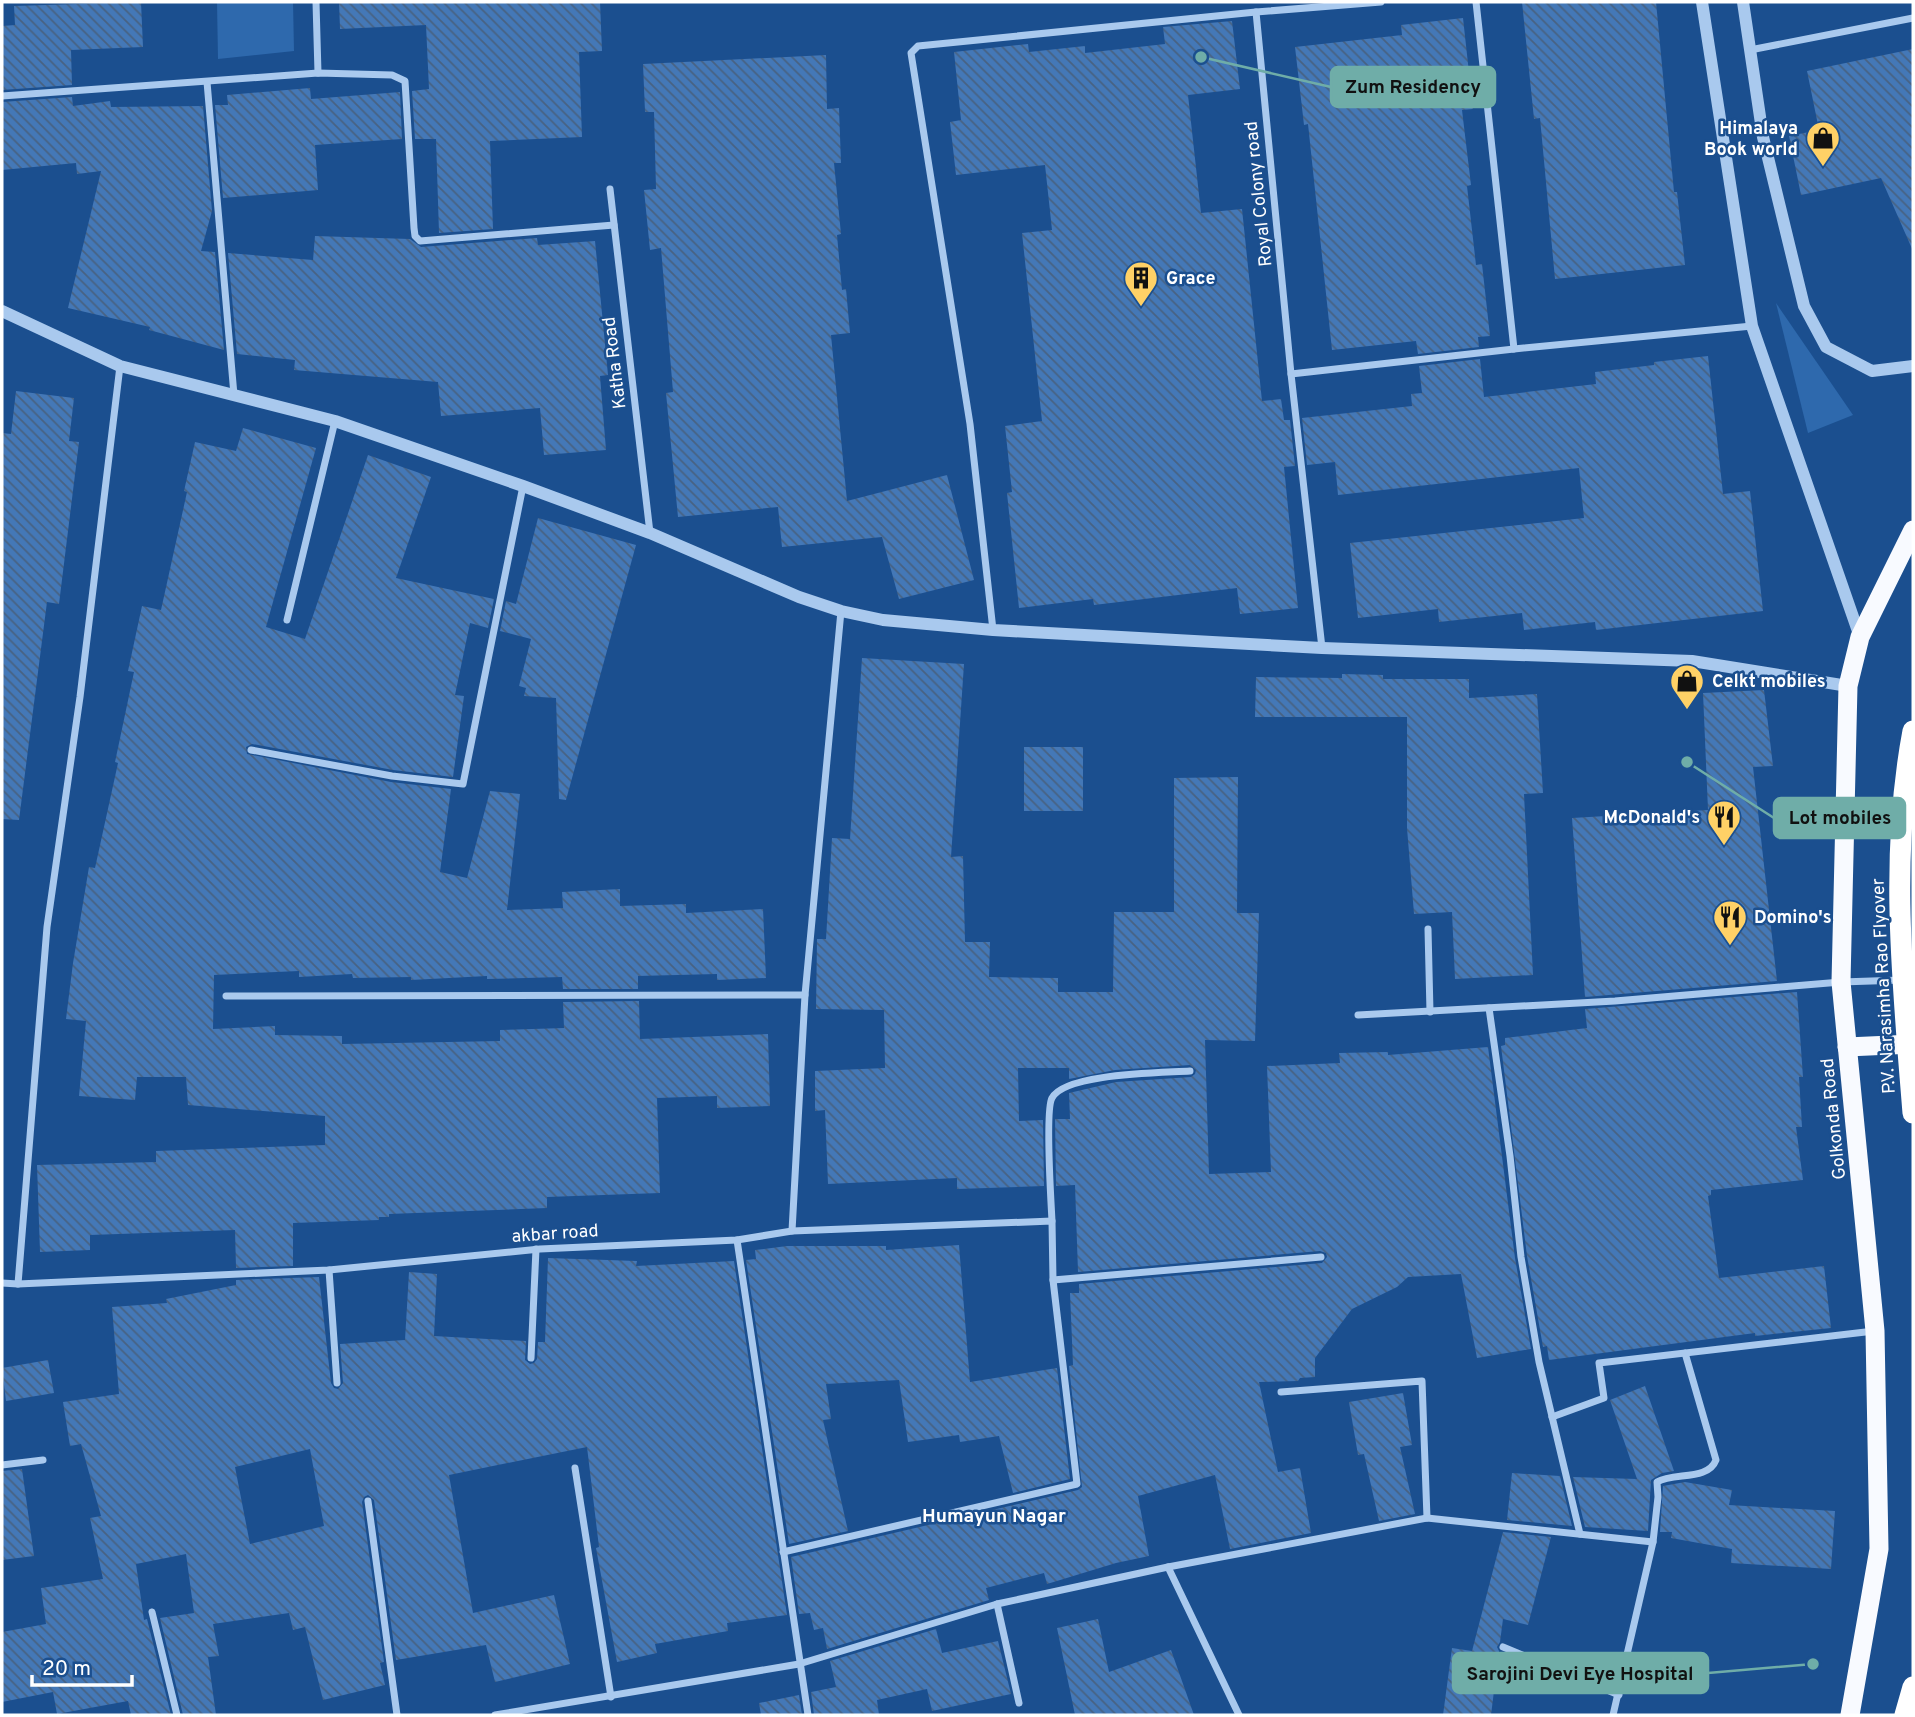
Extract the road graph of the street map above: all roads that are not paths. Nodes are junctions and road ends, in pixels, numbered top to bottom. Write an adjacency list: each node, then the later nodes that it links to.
1 (316, 2): 9 (street)
2 (1381, 2): 6 (street)
3 (1476, 2): 16 (street)
4 (1702, 2): 15 (street)
5 (1743, 2): 8 (street)
6 (1256, 12): 19 (street, Royal Colony road); 27 (street)
7 (1913, 18): 8 (street)
8 (1750, 50): 18 (street)
9 (318, 73): 10 (street); 13 (street)
10 (207, 82): 11 (street); 20 (street)
11 (2, 96)
12 (610, 190): 13 (street, Katha Road)
13 (614, 225): 24 (street, Katha Road)
14 (2, 311): 17 (street)
15 (1752, 326): 16 (street); 28 (street)
16 (1514, 349): 19 (street)
17 (120, 366): 20 (street); 53 (street)
18 (1913, 366)
19 (1291, 374): 29 (street, Royal Colony road)
20 (234, 395): 21 (street)
21 (335, 421): 22 (street); 26 (street)
22 (523, 486): 24 (street); 32 (street)
23 (1913, 530): 28 (highway, Golkonda Road)
24 (650, 533): 25 (street)
25 (841, 611): 27 (street); 36 (street)
26 (287, 620)
27 (993, 629): 29 (street)
28 (1860, 637): 30 (highway, Golkonda Road)
29 (1322, 648): 30 (street)
30 (1848, 687): 35 (highway, Golkonda Road)
31 (1913, 731): 44 (highway, P.V. Narasimha Rao Flyover)
32 (251, 750)
33 (1428, 929): 39 (street)
34 (1913, 980): 35 (street)
35 (1841, 982): 38 (street); 42 (highway, Golkonda Road)
36 (805, 995): 37 (street); 46 (street)
37 (226, 996)
38 (1489, 1009): 39 (street); 59 (street)
39 (1430, 1012): 40 (street)
40 (1359, 1015)
41 (1913, 1044): 42 (highway)
42 (1847, 1047): 54 (highway, Golkonda Road)
43 (1190, 1070): 45 (street)
44 (1913, 1113)
45 (1052, 1221): 46 (street, akbar road); 51 (street)
46 (792, 1231): 47 (street, akbar road)
47 (737, 1240): 48 (street, akbar road); 67 (street)
48 (536, 1249): 50 (street, akbar road); 56 (street)
49 (1321, 1257): 51 (street)
50 (329, 1270): 53 (street, akbar road); 57 (street)
51 (1053, 1280): 67 (street)
52 (2, 1283): 53 (street, akbar road)
53 (18, 1284)
54 (1875, 1331): 55 (street); 83 (highway, Golkonda Road)
55 (1685, 1353): 59 (street); 66 (street)
56 (531, 1358)
57 (337, 1384)
58 (1281, 1392): 64 (street)
59 (1552, 1416): 65 (street)
60 (43, 1460): 61 (street)
61 (2, 1465)
62 (575, 1468): 75 (street)
63 (368, 1501): 78 (street)
64 (1427, 1518): 65 (street); 68 (street)
65 (1580, 1534): 66 (street)
66 (1653, 1542): 74 (street)
67 (783, 1552): 72 (street)
68 (1168, 1567): 69 (street); 81 (street)
69 (998, 1604): 72 (street); 76 (street)
70 (152, 1612): 77 (street)
71 (1503, 1647): 74 (street)
72 (799, 1664): 75 (street); 80 (street)
73 (1913, 1687): 84 (highway)
74 (1619, 1695): 82 (street)
75 (611, 1697): 79 (street)
76 (1019, 1703)
77 (177, 1715)
78 (397, 1715)
79 (495, 1715)
80 (808, 1715)
81 (1239, 1715)
82 (1613, 1715)
83 (1850, 1715)
84 (1905, 1715)

